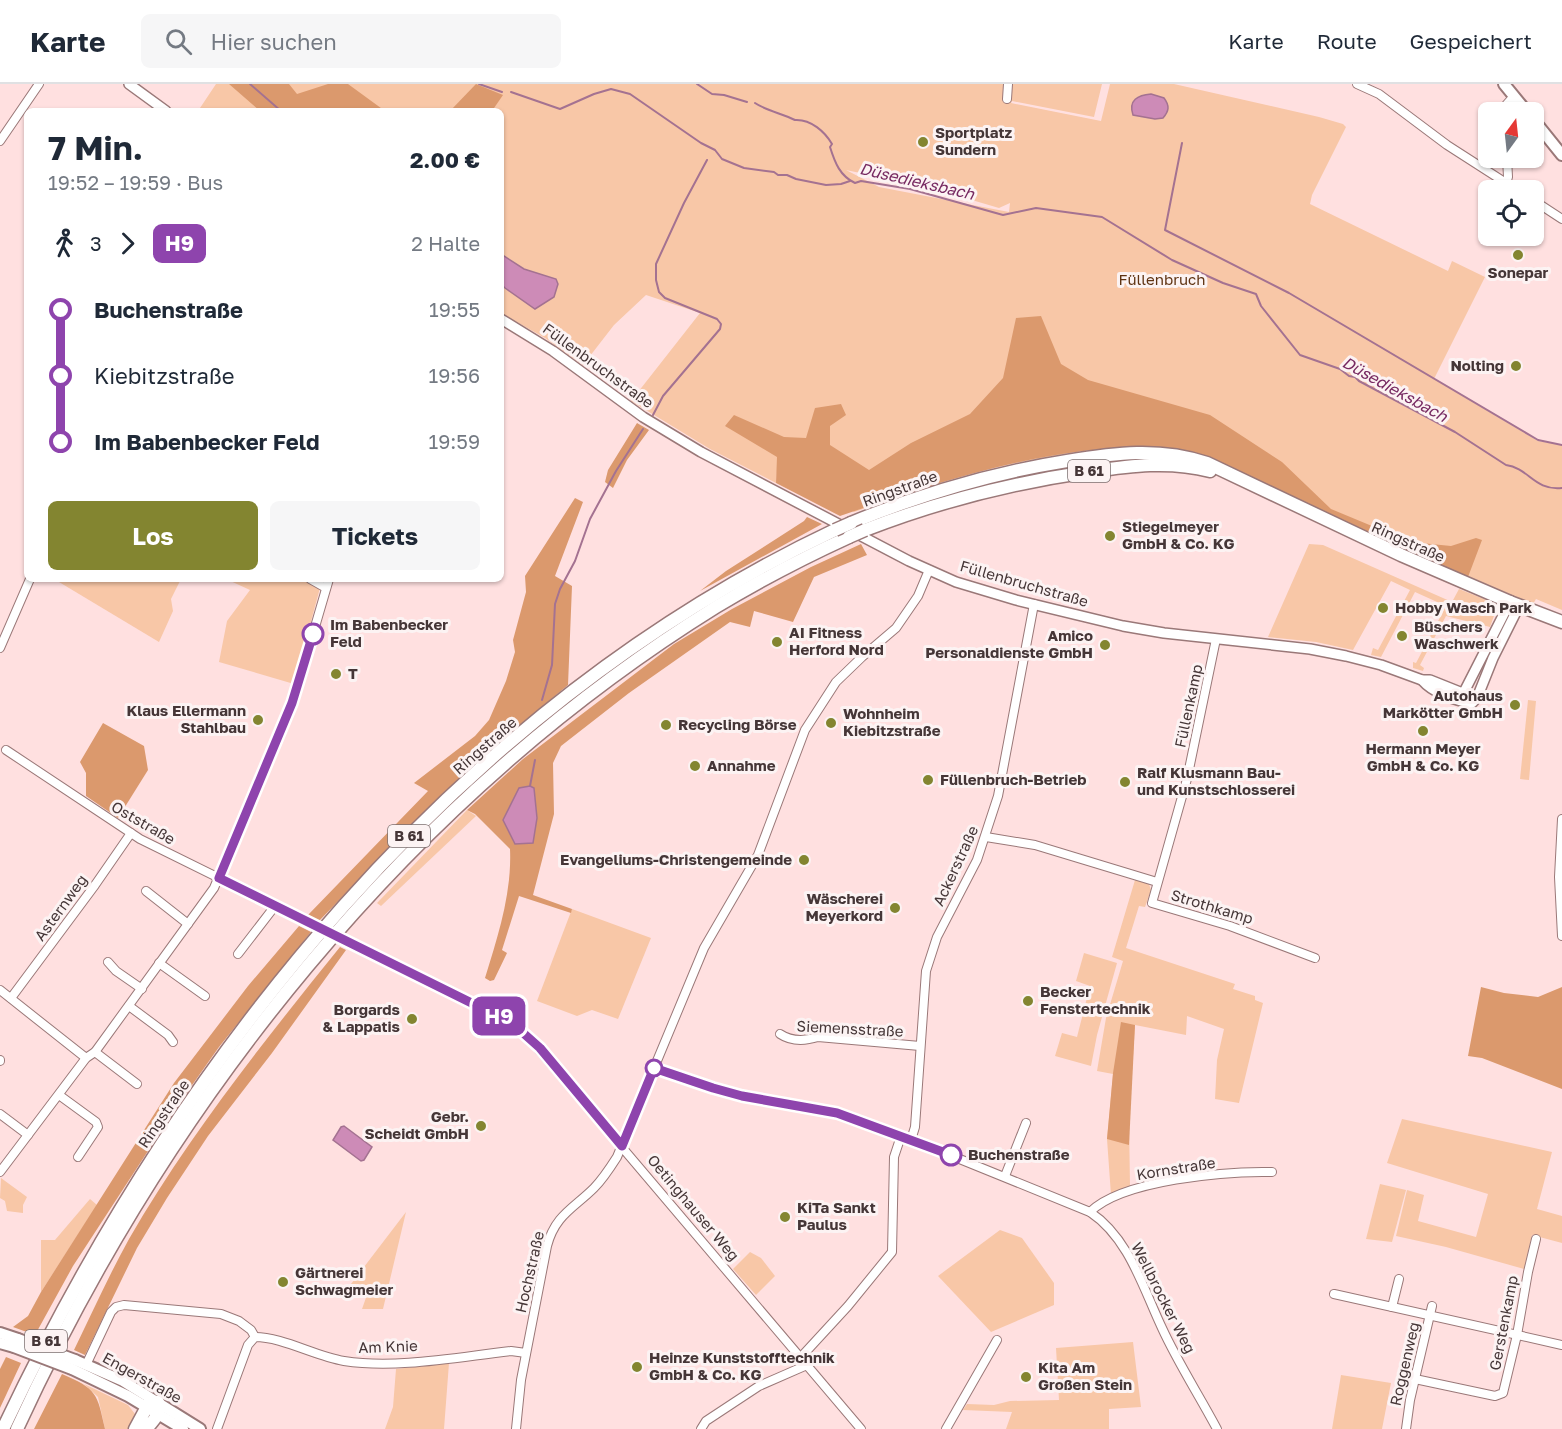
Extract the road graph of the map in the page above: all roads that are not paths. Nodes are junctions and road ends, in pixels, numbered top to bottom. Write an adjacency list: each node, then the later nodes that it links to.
1 (39, 84): 12 (street)
2 (129, 84): 10 (street)
3 (1008, 84): 7 (street)
4 (1357, 84): 14 (street)
5 (1504, 84): 6 (main road)
6 (1514, 96): 8 (street); 9 (main road)
7 (1007, 99)
8 (1509, 102)
9 (1519, 102)
10 (162, 108)
11 (1544, 133): 13 (main road)
12 (0, 141)
13 (1562, 155)
14 (1500, 180)
15 (1544, 207): 16 (street)
16 (1562, 219)
17 (504, 321): 19 (street, Füllenbruchstraße)
18 (1245, 482): 19 (main road, Ringstraße / B 61, bridge); 19 (main road, Ringstraße / B 61); 26 (main road, Ringstraße / B 61)
19 (845, 529): 20 (street, Füllenbruchstraße); 91 (main road, Ringstraße / B 61); 92 (main road, Ringstraße / B 61)
20 (929, 570): 25 (street, Füllenbruchstraße); 58 (street, Hochstraße)
21 (29, 582): 29 (street)
22 (315, 582): 24 (street)
23 (328, 582): 24 (street)
24 (326, 588): 37 (street)
25 (1034, 604): 28 (street, Füllenbruchstraße); 36 (street, Ackerstraße)
26 (1515, 604): 27 (main road, Ringstraße / B 61); 31 (street); 32 (street)
27 (1562, 622)
28 (1216, 639): 30 (street, Füllenbruchstraße); 38 (street, Füllenkamp)
29 (0, 648)
30 (1422, 680): 31 (street, Füllenbruchstraße); 32 (street, Füllenbruchstraße)
31 (1464, 692): 32 (street)
32 (1472, 703)
33 (3, 747): 35 (street, Oststraße)
34 (1562, 819): 43 (street)
35 (131, 833): 37 (street, Oststraße); 51 (street, Asternweg)
36 (986, 837): 38 (street, Strothkamp); 55 (street, Ackerstraße)
37 (219, 878): 40 (street, Oststraße); 42 (street)
38 (1157, 882): 45 (street, Strothkamp)
39 (146, 891): 42 (street)
40 (275, 906): 41 (street, Oststraße); 44 (street)
41 (302, 919): 66 (street, Oetinghauser Weg, bridge)
42 (188, 924): 47 (street)
43 (1562, 936)
44 (238, 954)
45 (1315, 958)
46 (108, 962): 48 (street)
47 (159, 963): 48 (street); 50 (street)
48 (142, 989): 52 (street)
49 (0, 990): 51 (street)
50 (205, 996)
51 (11, 998): 57 (street)
52 (129, 1006): 54 (street); 56 (street)
53 (780, 1034): 55 (street, Siemensstraße)
54 (173, 1042)
55 (920, 1046): 65 (street, Ackerstraße)
56 (95, 1052): 57 (street); 59 (street)
57 (86, 1058): 60 (street)
58 (654, 1068): 64 (street, Wellbrocker Weg); 66 (street, Hochstraße)
59 (137, 1084)
60 (59, 1095): 63 (street); 67 (street)
61 (0, 1114): 63 (street)
62 (1026, 1123): 70 (street)
63 (28, 1135): 68 (street)
64 (901, 1136): 65 (street, Wellbrocker Weg); 86 (street)
65 (911, 1140): 70 (street, Wellbrocker Weg)
66 (622, 1146): 85 (street, Hochstraße); 86 (street, Oetinghauser Weg)
67 (78, 1157)
68 (0, 1172)
69 (1272, 1172): 71 (street, Kornstraße)
70 (1005, 1176): 71 (street, Wellbrocker Weg)
71 (1090, 1212): 104 (street, Wellbrocker Weg)
72 (1536, 1239): 79 (street, Gerstenkamp)
73 (1399, 1279): 76 (street)
74 (1334, 1294): 76 (street)
75 (1432, 1306): 77 (street, Roggenweg)
76 (1392, 1307): 77 (street)
77 (1430, 1316): 79 (street); 89 (street, Roggenweg)
78 (0, 1333): 83 (main road, Engerstraße)
79 (1517, 1335): 84 (street); 89 (street, Gerstenkamp)
80 (255, 1337): 85 (street, Am Knie); 87 (street, Am Knie); 99 (street)
81 (997, 1340): 103 (street)
82 (0, 1343): 83 (main road, Engerstraße)
83 (16, 1343): 87 (main road, Engerstraße, bridge)
84 (1562, 1345)
85 (526, 1353): 100 (street, Hochstraße)
86 (801, 1358): 88 (street, Oetinghauser Weg)
87 (78, 1364): 90 (main road, Engerstraße)
88 (807, 1365): 101 (street); 102 (street, Oetinghauser Weg)
89 (1415, 1379): 105 (street, Roggenweg)
90 (154, 1407): 95 (main road); 96 (main road); 97 (main road, Engerstraße); 98 (main road, Engerstraße)
91 (24, 1415): 93 (main road, Ringstraße / B 61); 94 (main road)
92 (3, 1429)
93 (17, 1429)
94 (24, 1429)
95 (135, 1429)
96 (146, 1429)
97 (183, 1429)
98 (200, 1429)
99 (217, 1429)
100 (516, 1429)
101 (701, 1429)
102 (861, 1429)
103 (946, 1429)
104 (1217, 1429)
105 (1406, 1429)

